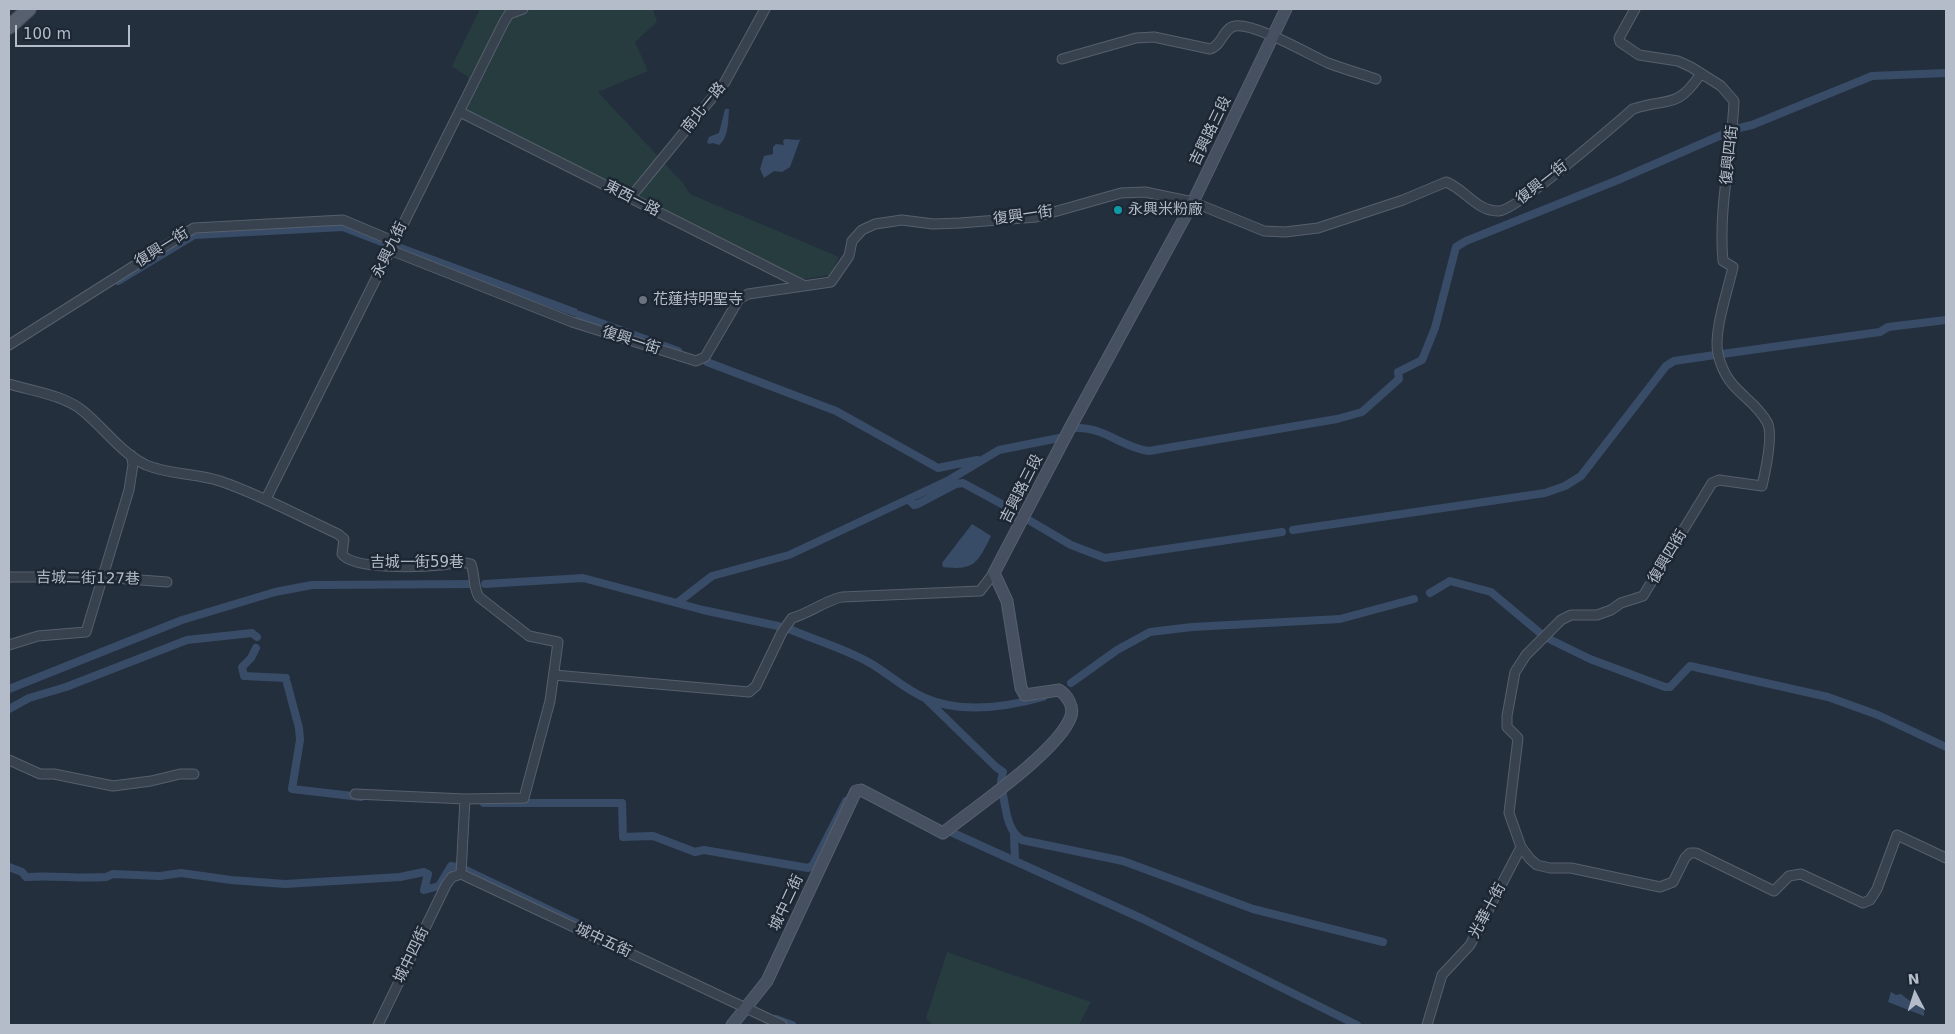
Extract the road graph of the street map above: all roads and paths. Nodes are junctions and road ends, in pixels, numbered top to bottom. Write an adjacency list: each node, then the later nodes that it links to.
1 (29, 9): 6 (main road)
2 (522, 9): 11 (street, 永興九街)
3 (765, 9): 12 (street, 南北一路)
4 (1286, 9): 7 (street, 吉興路三段)
5 (1635, 9): 9 (street, 復興四街)
6 (9, 27)
7 (1273, 36): 8 (street); 10 (street); 13 (street, 吉興路三段)
8 (1062, 59)
9 (1700, 74): 13 (street, 復興一街); 30 (street, 復興四街)
10 (1376, 79)
11 (460, 112): 12 (street, 東西一路); 14 (street, 永興九街)
12 (630, 198): 15 (street, 東西一路)
13 (1193, 202): 15 (street, 復興一街); 20 (street, 吉興路三段)
14 (392, 246): 15 (street, 復興一街); 16 (street, 復興一街); 19 (street, 永興九街)
15 (803, 286)
16 (9, 345)
17 (9, 384): 18 (street, 吉城一街59巷)
18 (131, 455): 19 (street, 吉城一街59巷); 22 (street)
19 (266, 499): 25 (street, 吉城一街59巷)
20 (994, 573): 25 (street); 33 (street, 城中二街)
21 (9, 577): 22 (street, 吉城二街127巷)
22 (102, 577): 23 (street, 吉城二街127巷); 24 (street)
23 (167, 582)
24 (9, 645)
25 (554, 675): 29 (street, 吉城一街59巷)
26 (9, 760): 27 (street)
27 (194, 774)
28 (355, 794): 29 (street)
29 (465, 799): 32 (street)
30 (1521, 847): 31 (street, 復興四街); 37 (street, 光華十街)
31 (1946, 858)
32 (461, 874): 33 (street, 城中五街); 34 (street, 城中四街)
33 (745, 1008): 35 (street, 城中二街); 36 (street, 城中五街)
34 (378, 1025)
35 (732, 1025)
36 (782, 1025)
37 (1427, 1025)

